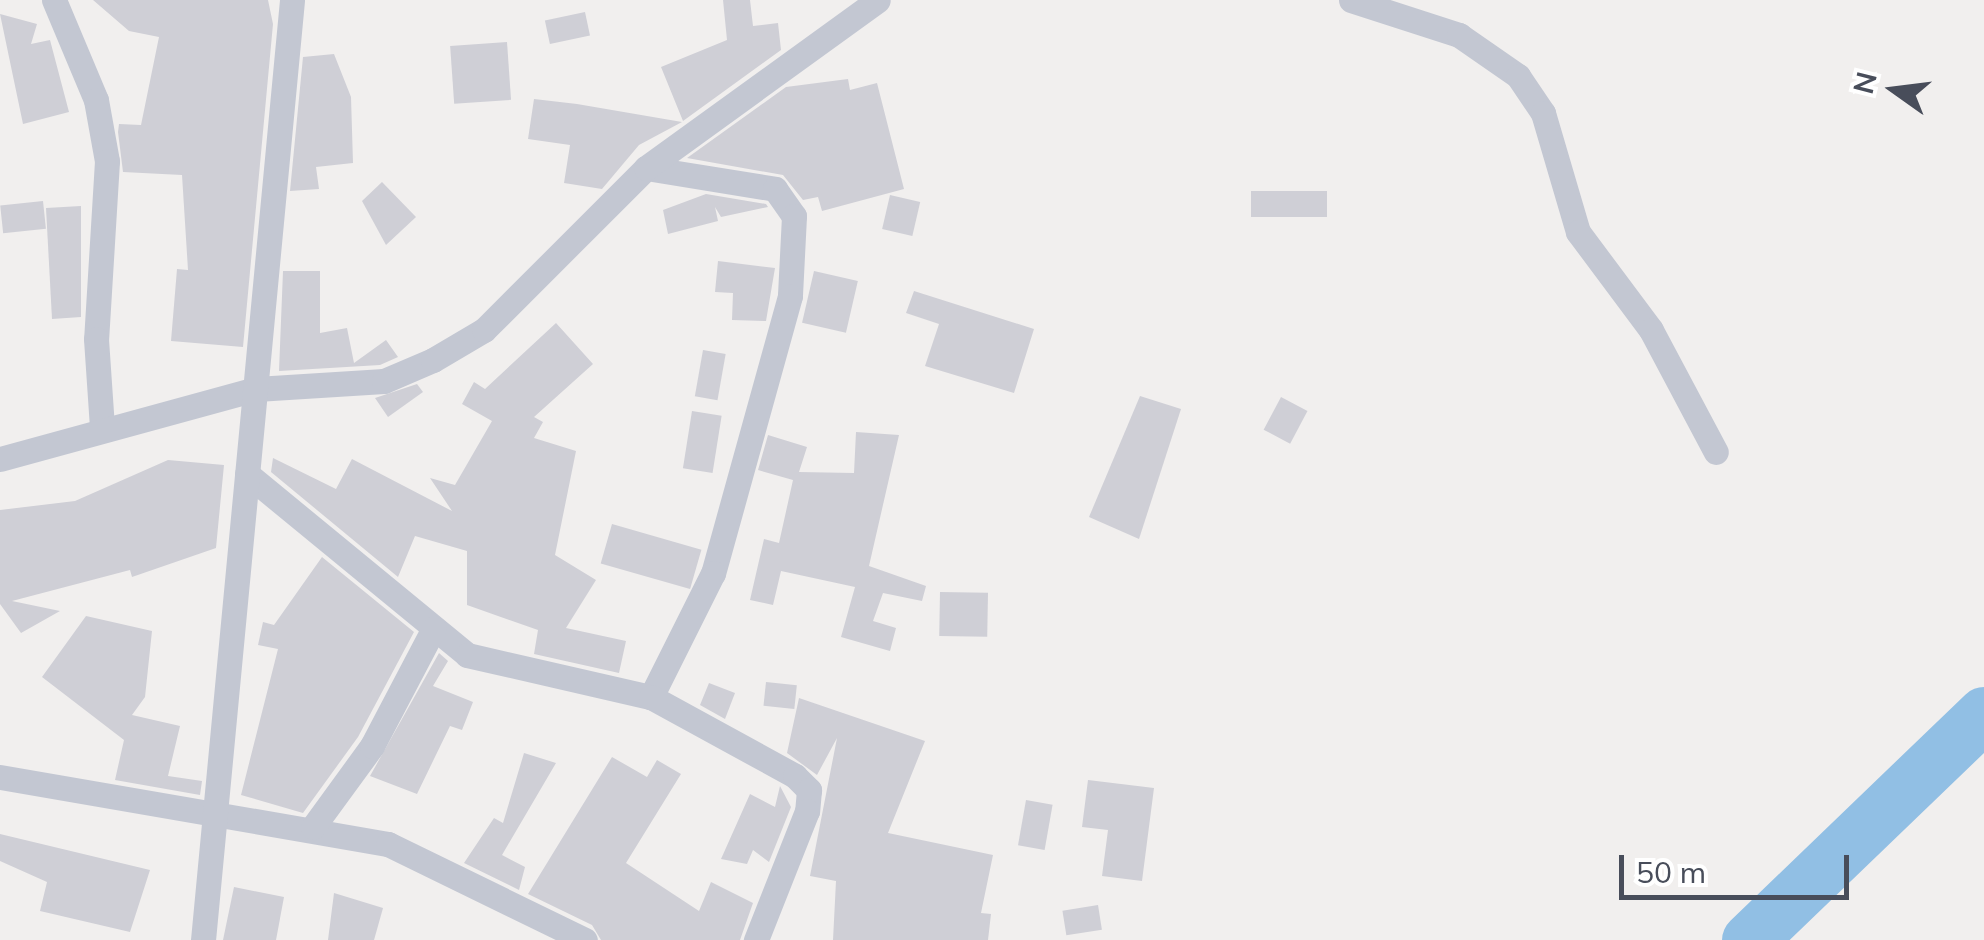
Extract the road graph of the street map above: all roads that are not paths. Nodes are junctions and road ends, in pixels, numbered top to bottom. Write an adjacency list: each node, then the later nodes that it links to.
1 (54, 0): 7 (street)
2 (292, 0): 6 (street)
3 (878, 0): 5 (street)
4 (1351, 0): 8 (street)
5 (646, 168): 6 (street); 12 (street)
6 (256, 389): 7 (street); 10 (street)
7 (102, 426): 9 (street)
8 (1716, 452)
9 (0, 460)
10 (247, 474): 11 (street); 14 (street)
11 (434, 628): 12 (street); 15 (street)
12 (652, 698): 18 (street)
13 (0, 777): 14 (street)
14 (222, 812): 15 (street); 16 (street)
15 (313, 827): 17 (street)
16 (204, 940)
17 (585, 940)
18 (756, 940)

